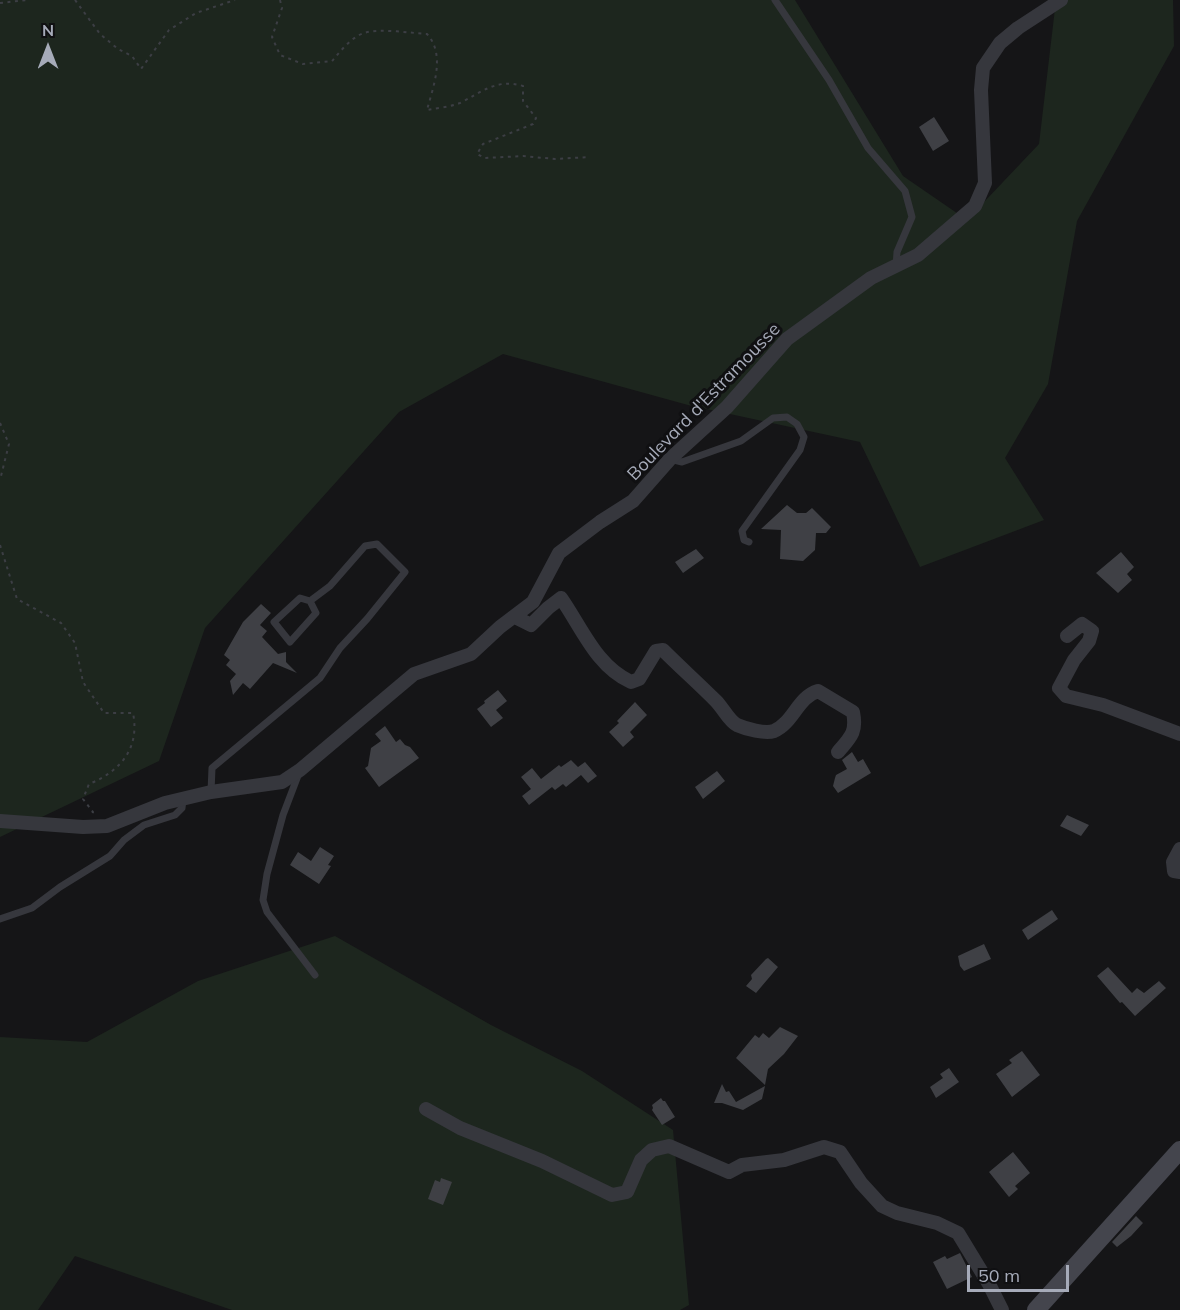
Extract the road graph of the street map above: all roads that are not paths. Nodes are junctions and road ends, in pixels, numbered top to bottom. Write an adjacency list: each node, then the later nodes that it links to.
1 (775, 0): 4 (lane)
2 (1061, 0): 3 (street, Boulevard d'Estramousse)
3 (1040, 6): 4 (street, Boulevard d'Estramousse)
4 (896, 267): 5 (street, Boulevard d'Estramousse)
5 (670, 459): 6 (lane); 8 (street, Boulevard d'Estramousse)
6 (749, 542)
7 (310, 601): 7 (lane); 13 (lane)
8 (515, 617): 11 (street); 12 (street, Boulevard d'Estramousse)
9 (1068, 636): 10 (street)
10 (1180, 734)
11 (838, 752)
12 (300, 770): 13 (street, Boulevard d'Estramousse); 19 (lane)
13 (211, 792): 14 (street, Boulevard d'Estramousse)
14 (183, 800): 15 (street, Boulevard d'Estramousse); 18 (lane)
15 (0, 821)
16 (1180, 849): 17 (street)
17 (1180, 872)
18 (0, 919)
19 (315, 975)
20 (426, 1109): 22 (street)
21 (1180, 1150): 24 (main road)
22 (1002, 1310)
23 (1023, 1310): 24 (street)
24 (1037, 1310)

